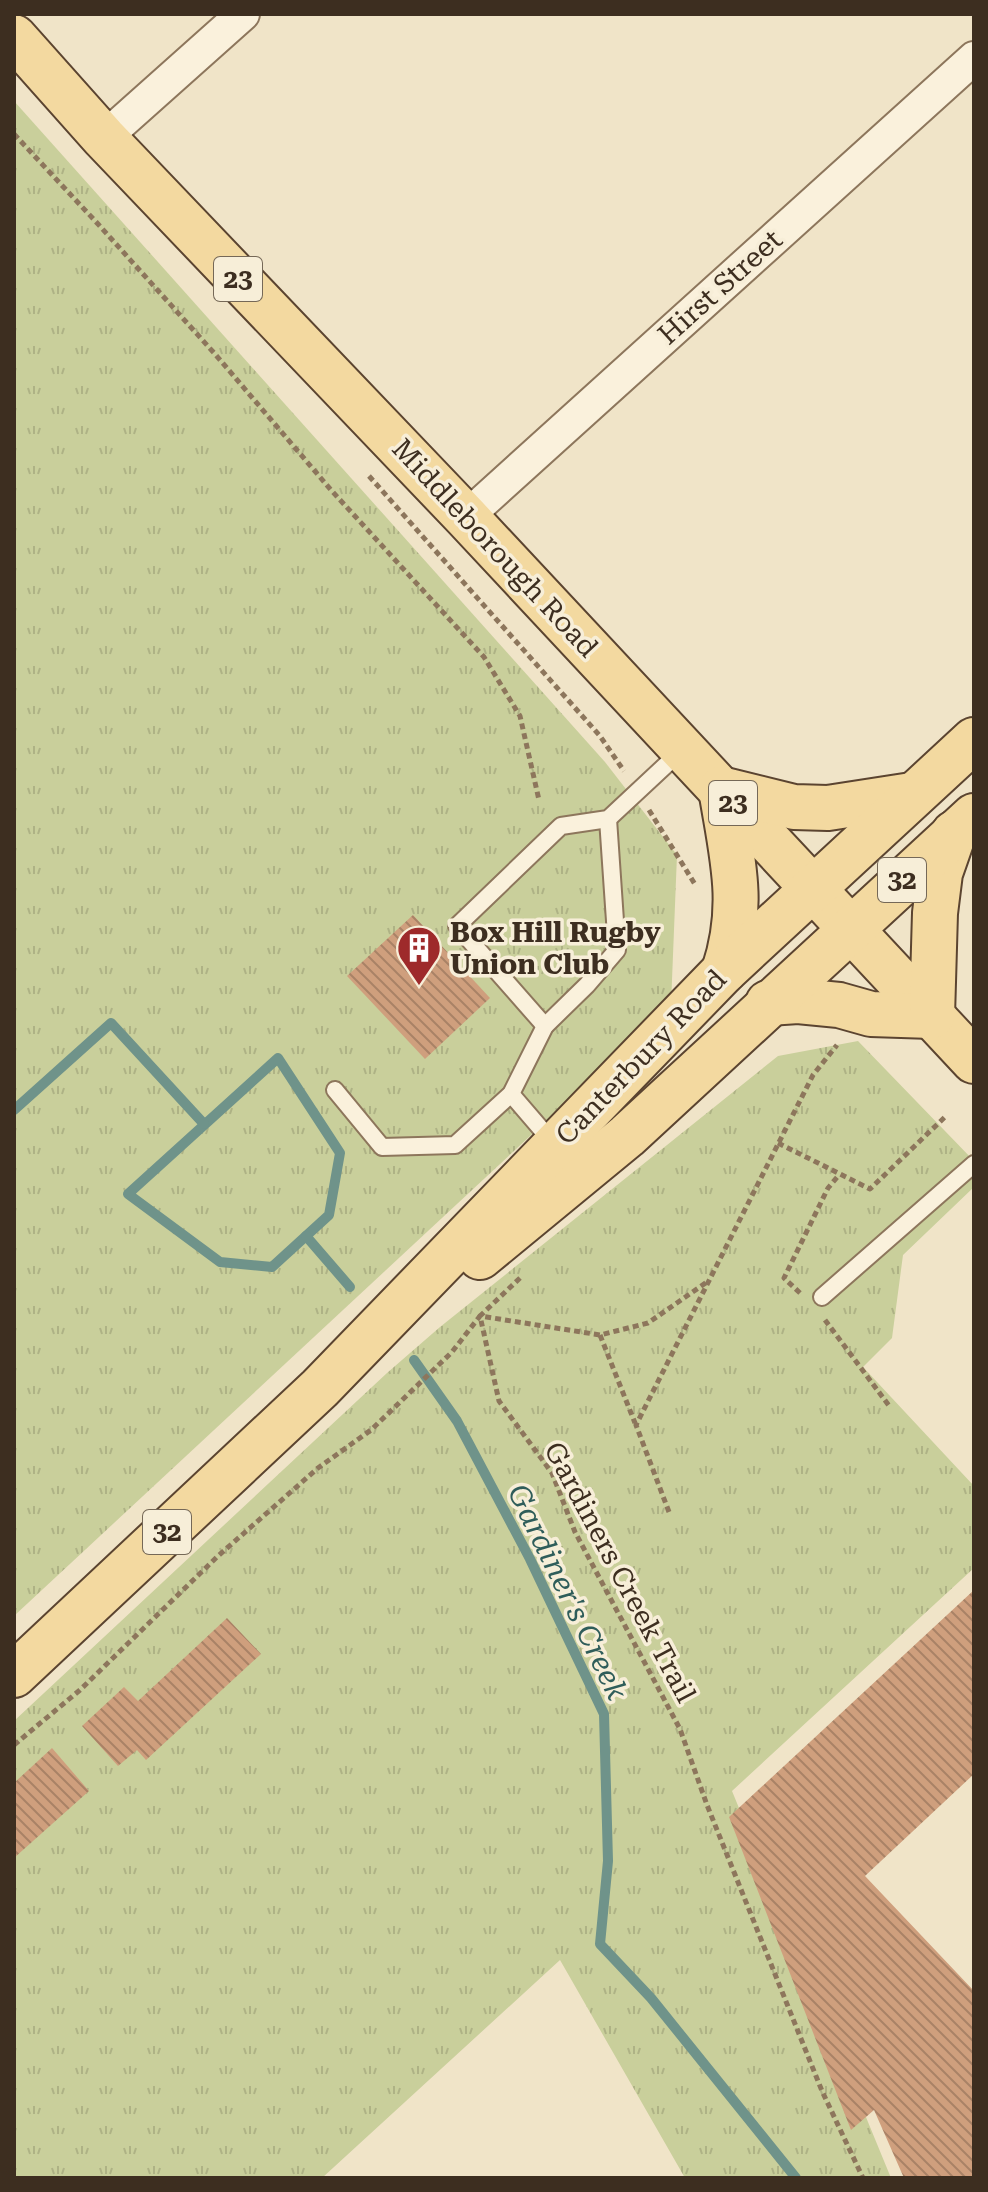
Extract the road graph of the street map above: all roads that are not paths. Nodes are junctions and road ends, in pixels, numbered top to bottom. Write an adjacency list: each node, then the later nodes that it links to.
1 (243, 14): 4 (street)
2 (14, 37): 4 (main road, Middleborough Road / 23)
3 (974, 58): 5 (street, Hirst Street)
4 (104, 138): 5 (main road, Middleborough Road / 23)
5 (466, 517): 7 (main road, Middleborough Road / 23)
6 (974, 740): 9 (main road, Canterbury Road / 32)
7 (683, 749): 8 (main road, Middleborough Road / 23); 10 (lane)
8 (721, 789): 9 (main road); 12 (main road, Middleborough Road / 23); 14 (main road)
9 (912, 795): 12 (main road, Canterbury Road / 32)
10 (608, 819): 17 (lane); 17 (lane)
11 (964, 824): 13 (main road, Canterbury Road / 32); 16 (main road)
12 (814, 889): 13 (main road, Middleborough Road / 23); 14 (main road, Canterbury Road / 32)
13 (851, 928): 15 (main road, Canterbury Road / 32); 16 (main road, Middleborough Road / 23)
14 (724, 971): 21 (main road, Canterbury Road / 32)
15 (768, 1003): 16 (main road); 24 (main road, Canterbury Road / 32)
16 (932, 1016): 18 (main road, Middleborough Road / 23)
17 (545, 1026): 20 (lane)
18 (974, 1061)
19 (335, 1090): 20 (lane)
20 (511, 1094): 21 (lane)
21 (555, 1145): 24 (main road, Canterbury Road / 32)
22 (974, 1164): 23 (lane)
23 (822, 1297)
24 (320, 1388): 25 (main road, Canterbury Road / 32)
25 (14, 1675)

